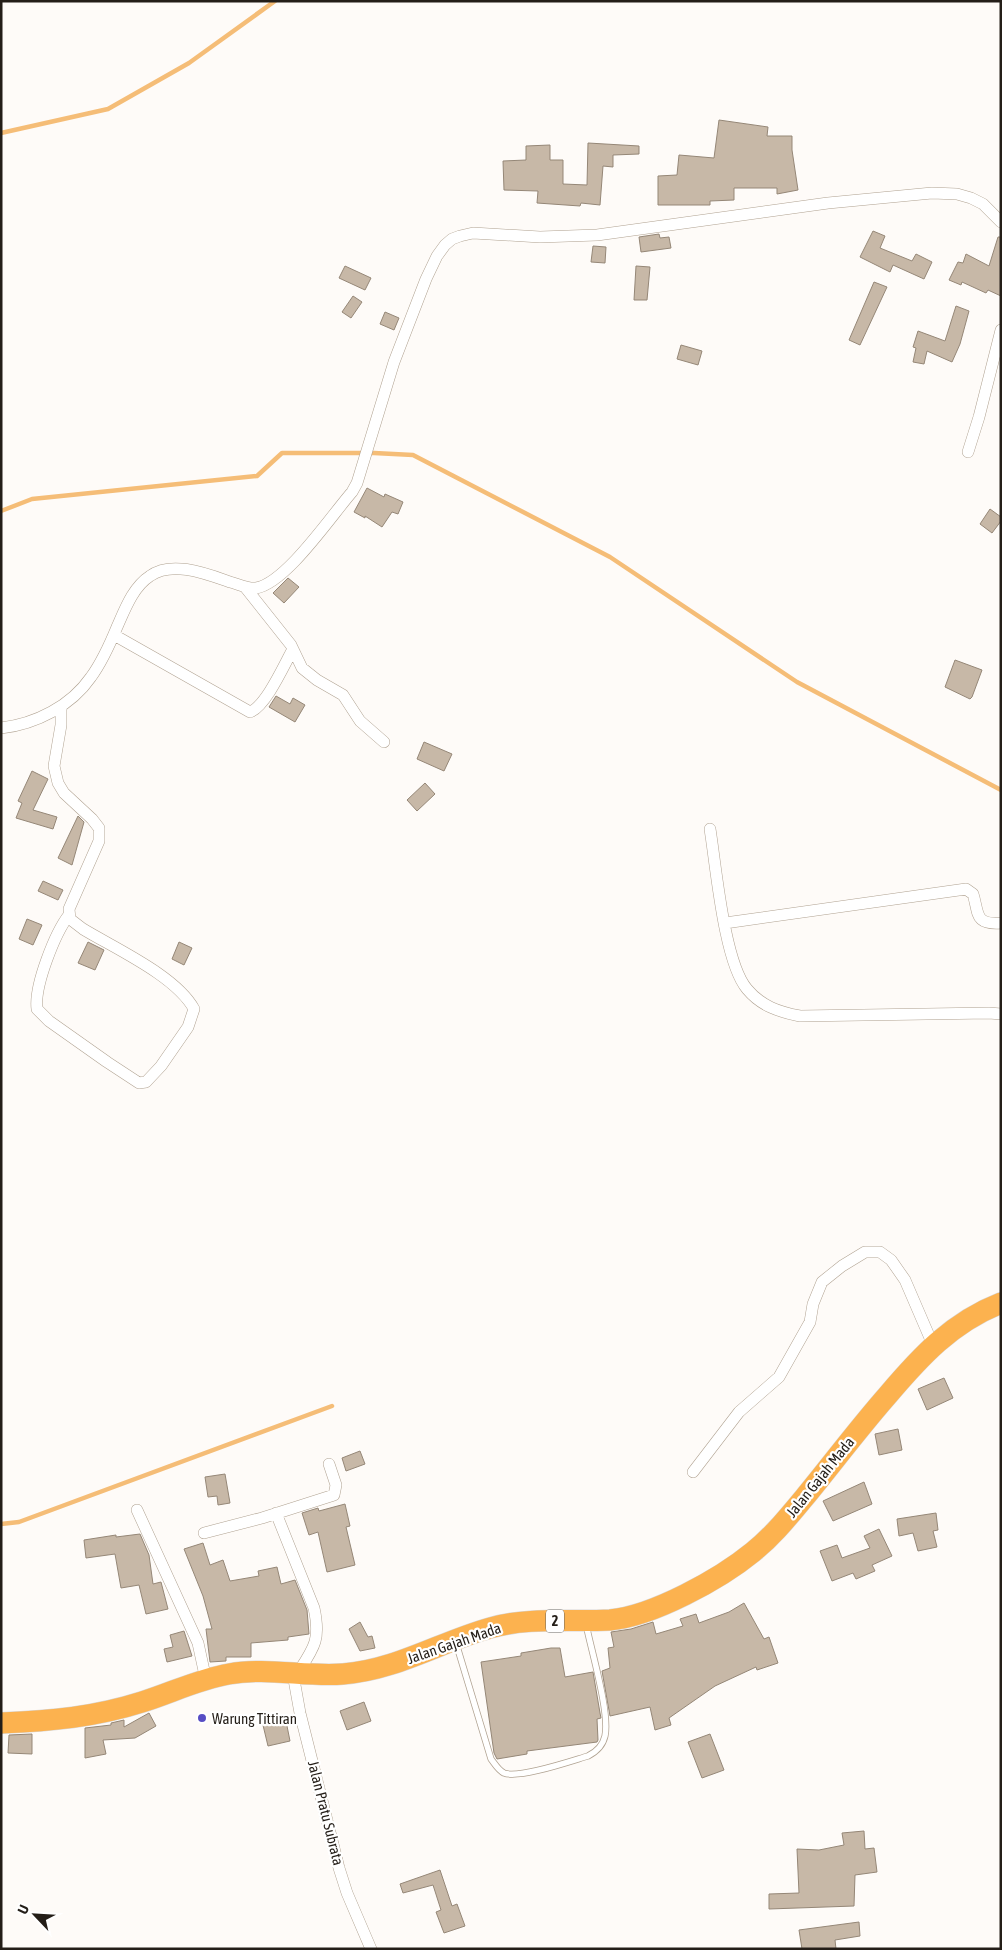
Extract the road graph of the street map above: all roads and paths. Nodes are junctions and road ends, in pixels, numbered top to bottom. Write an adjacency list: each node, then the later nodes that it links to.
1 (1001, 222): 4 (street)
2 (1001, 330): 3 (street)
3 (968, 452)
4 (245, 587): 5 (street); 6 (street)
5 (114, 635): 6 (street); 7 (street)
6 (293, 649): 9 (street)
7 (61, 706): 8 (street); 11 (street)
8 (1, 728)
9 (384, 742)
10 (710, 828): 12 (street)
11 (69, 915): 11 (street)
12 (725, 923): 13 (street); 14 (street)
13 (1001, 923)
14 (1001, 1014)
15 (1001, 1303): 16 (highway, Jalan Gajah Mada / 2)
16 (933, 1346): 18 (street); 22 (highway, Jalan Gajah Mada / 2)
17 (329, 1464): 20 (street)
18 (693, 1472)
19 (137, 1510): 25 (street)
20 (276, 1514): 21 (street); 24 (street)
21 (204, 1533)
22 (585, 1620): 23 (highway, Jalan Gajah Mada / 2); 23 (lane)
23 (455, 1640): 24 (highway, Jalan Gajah Mada / 2)
24 (295, 1674): 25 (highway, Jalan Gajah Mada / 2); 27 (street, Jalan Pratu Subrata)
25 (206, 1680): 26 (highway, Jalan Gajah Mada / 2)
26 (1, 1723)
27 (371, 1949)

